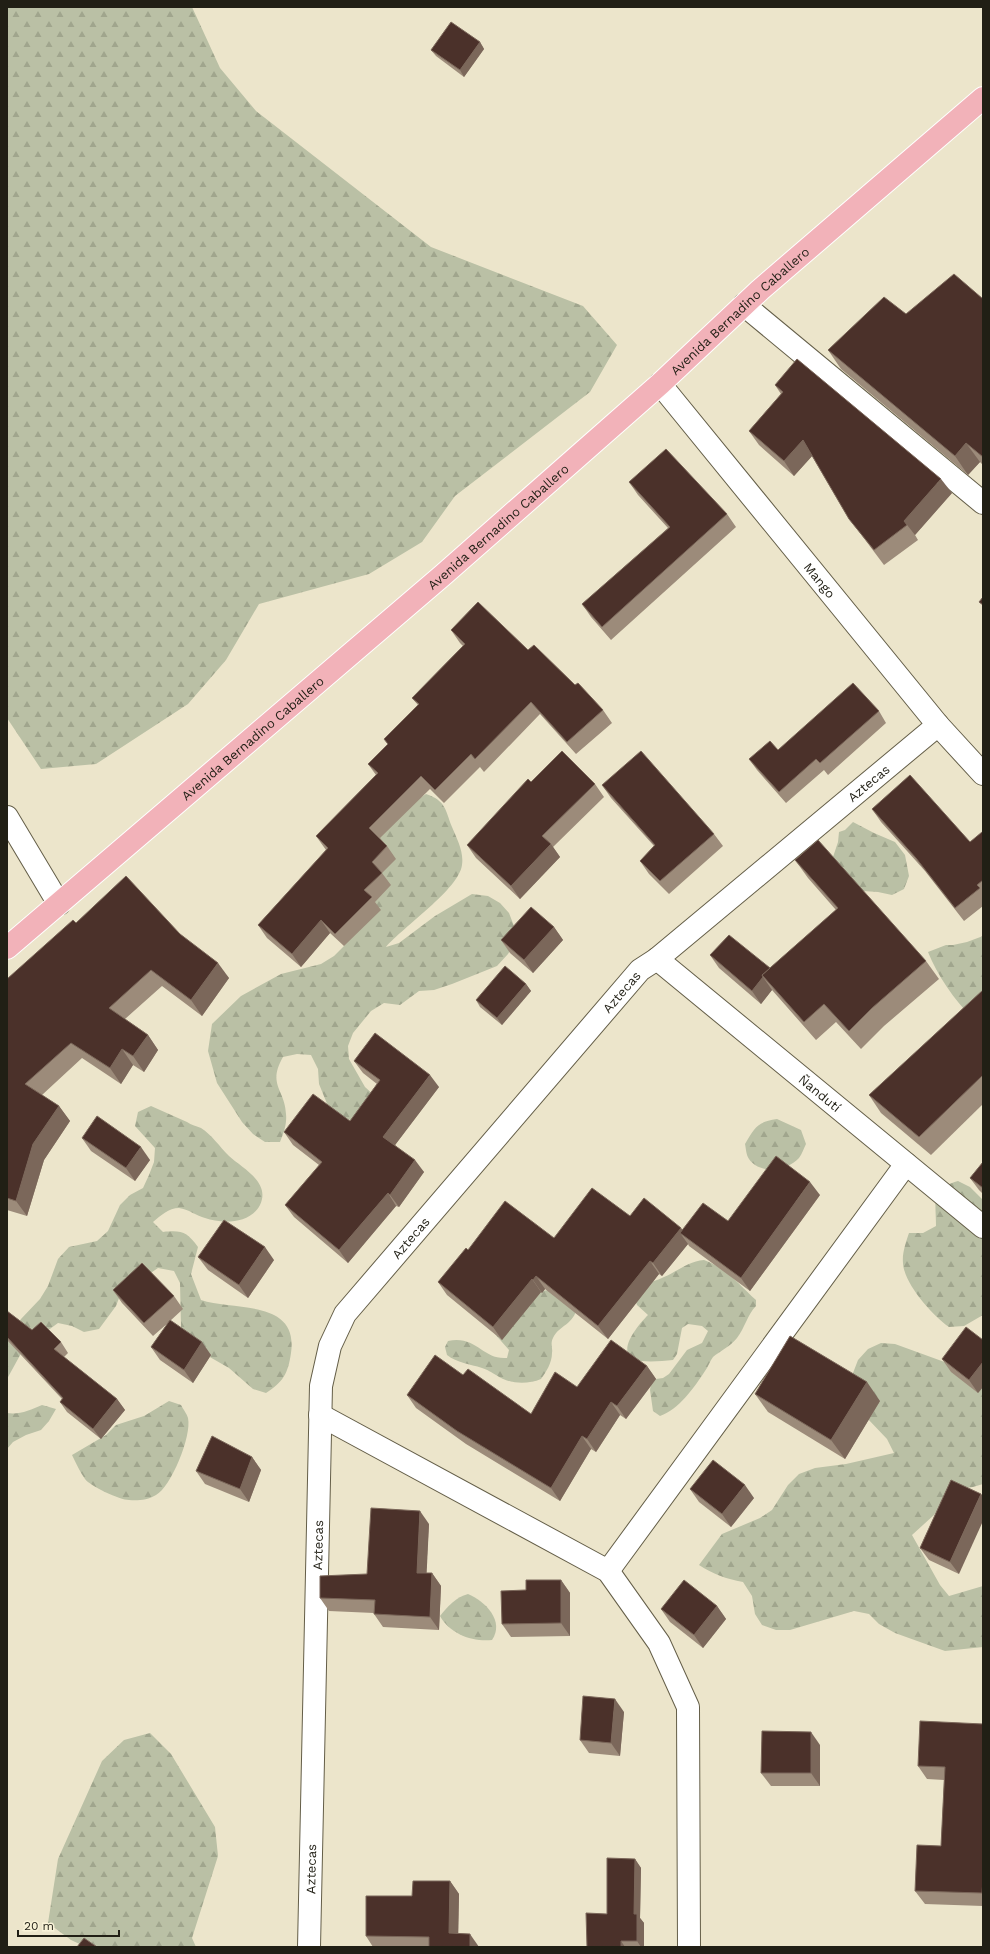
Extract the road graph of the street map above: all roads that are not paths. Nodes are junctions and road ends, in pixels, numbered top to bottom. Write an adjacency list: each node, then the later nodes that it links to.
1 (983, 98): 2 (main road, Avenida Bernadino Caballero)
2 (744, 305): 3 (main road, Avenida Bernadino Caballero); 4 (street)
3 (660, 384): 5 (street, Mango); 8 (main road, Avenida Bernadino Caballero)
4 (983, 503)
5 (938, 725): 6 (street, Mango); 10 (street, Aztecas)
6 (983, 774)
7 (7, 817): 8 (street)
8 (59, 904): 9 (main road, Avenida Bernadino Caballero)
9 (7, 948)
10 (657, 959): 11 (street, Ñandutí); 13 (street, Aztecas)
11 (906, 1164): 12 (street, Ñandutí); 14 (street)
12 (983, 1227)
13 (320, 1415): 14 (street); 15 (street, Aztecas)
14 (608, 1571): 16 (street)
15 (309, 1947)
16 (689, 1947)

